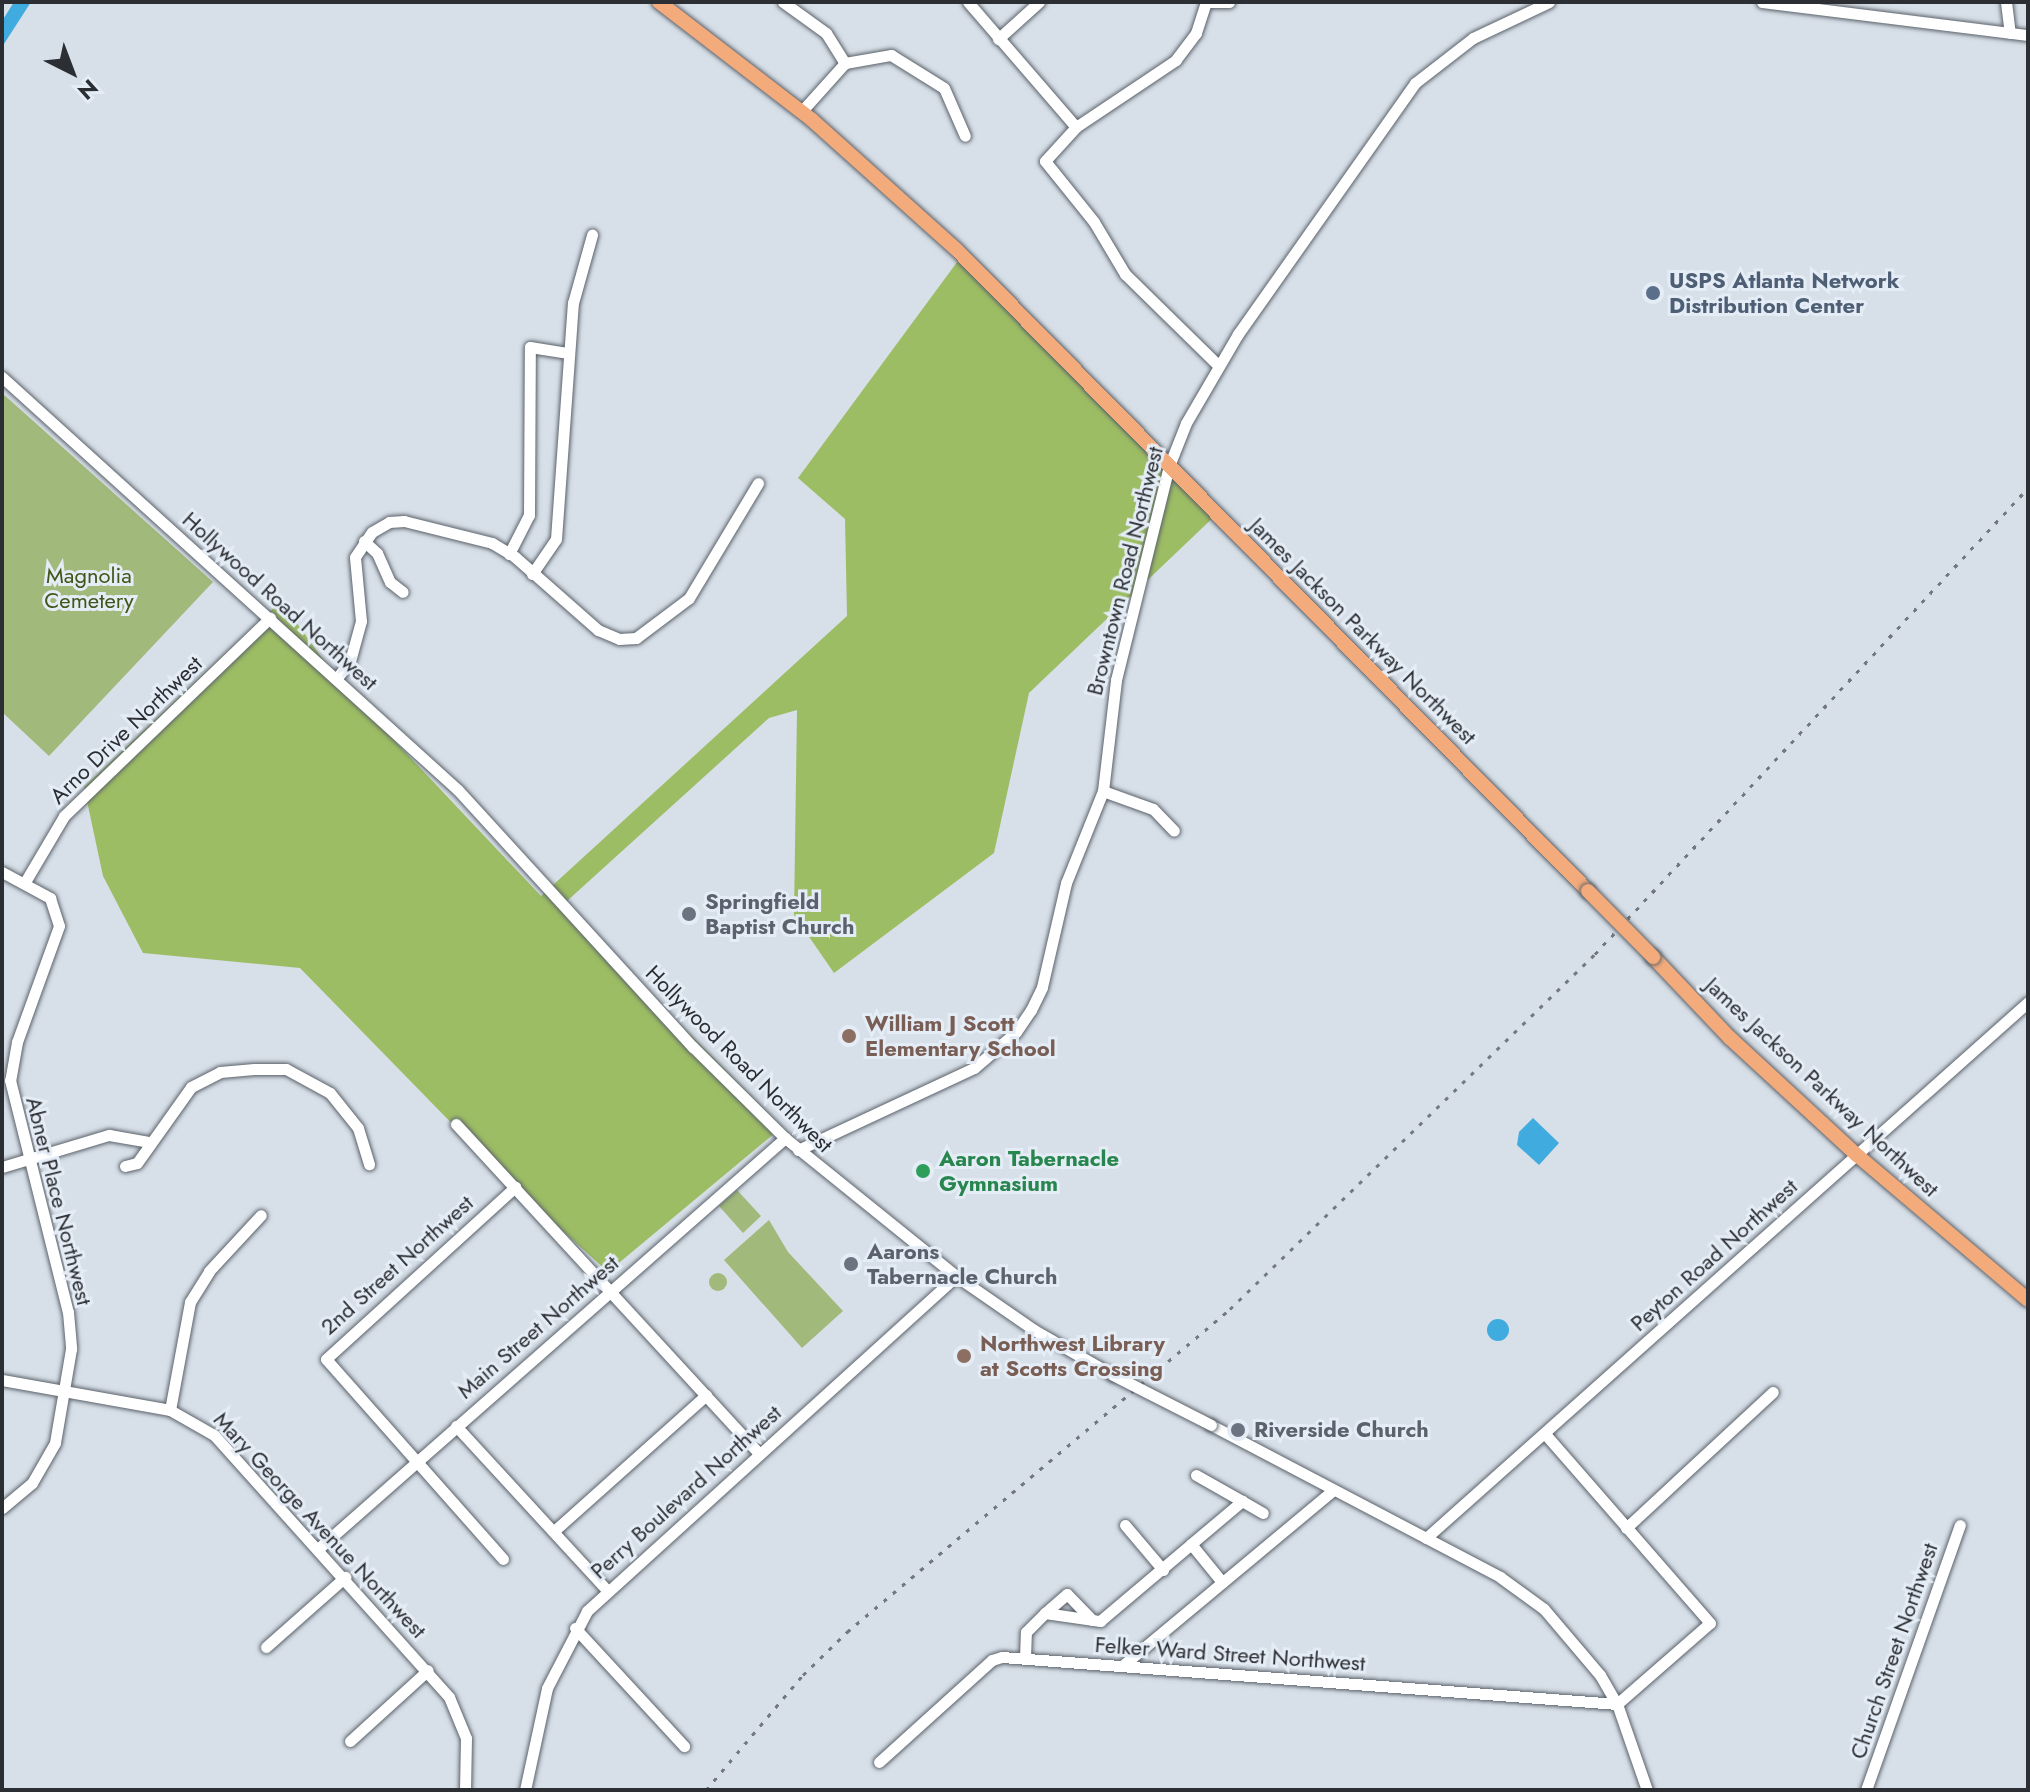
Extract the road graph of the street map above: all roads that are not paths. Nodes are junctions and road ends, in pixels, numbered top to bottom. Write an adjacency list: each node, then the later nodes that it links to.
1 (659, 2): 15 (main road, James Jackson Parkway Northwest)
2 (783, 2): 14 (street)
3 (968, 2): 13 (street)
4 (1039, 2): 13 (street)
5 (1208, 2): 6 (street); 16 (street)
6 (1229, 2)
7 (1549, 2): 20 (street, Browntown Road Northwest)
8 (1762, 2): 10 (street)
9 (2006, 2): 11 (street)
10 (1787, 4): 11 (street)
11 (2010, 33): 12 (street)
12 (2028, 35)
13 (998, 39): 16 (street)
14 (845, 63): 15 (street); 17 (street)
15 (801, 112): 22 (main road, James Jackson Parkway Northwest)
16 (1076, 127): 20 (street)
17 (965, 136)
18 (592, 235): 19 (street)
19 (569, 353): 25 (street); 26 (street)
20 (1218, 365): 22 (street, Browntown Road Northwest)
21 (2, 377): 28 (street, Hollywood Road Northwest)
22 (1169, 466): 30 (street, Browntown Road Northwest); 39 (main road, James Jackson Parkway Northwest, bridge)
23 (758, 483): 26 (street)
24 (364, 541): 25 (street); 27 (street); 29 (street)
25 (509, 554): 26 (street)
26 (532, 574)
27 (403, 592)
28 (270, 618): 29 (street, Hollywood Road Northwest); 33 (street, Arno Drive Northwest)
29 (337, 678): 36 (street, Hollywood Road Northwest)
30 (1103, 791): 31 (street); 38 (street, Browntown Road Northwest)
31 (1174, 831)
32 (2, 872): 33 (street, Abner Place Northwest)
33 (25, 882): 40 (street, Abner Place Northwest)
34 (2028, 1002): 39 (street, Peyton Road Northwest)
35 (456, 1124): 44 (street)
36 (785, 1138): 38 (street, Hollywood Road Northwest); 47 (street, Main Street Northwest)
37 (148, 1142): 40 (street); 41 (street); 42 (street)
38 (798, 1150): 46 (street, Hollywood Road Northwest)
39 (1857, 1155): 48 (main road, James Jackson Parkway Northwest); 55 (street, Peyton Road Northwest)
40 (28, 1157): 43 (street); 50 (street, Abner Place Northwest)
41 (369, 1164)
42 (125, 1166)
43 (2, 1167)
44 (515, 1187): 47 (street); 57 (street, 2nd Street Northwest)
45 (261, 1215): 53 (street)
46 (956, 1276): 56 (street, Perry Boulevard Northwest); 59 (street, Hollywood Road Northwest, bridge)
47 (610, 1289): 52 (street); 54 (street, Main Street Northwest)
48 (2028, 1300)
49 (2, 1380): 50 (street, Mary George Avenue Northwest)
50 (66, 1390): 53 (street, Mary George Avenue Northwest); 61 (street, Abner Place Northwest)
51 (1773, 1392): 65 (street)
52 (706, 1395): 56 (street); 66 (street)
53 (170, 1410): 69 (street, Mary George Avenue Northwest)
54 (456, 1426): 57 (street, Main Street Northwest); 66 (street)
55 (1544, 1433): 65 (street); 67 (street, Peyton Road Northwest)
56 (759, 1453): 74 (street, Perry Boulevard Northwest)
57 (415, 1462): 69 (street, Main Street Northwest); 70 (street)
58 (1196, 1475): 60 (street)
59 (1333, 1490): 67 (street, Hollywood Road Northwest); 73 (street)
60 (1242, 1501): 62 (street); 68 (street)
61 (2, 1508)
62 (1263, 1513)
63 (1125, 1525): 71 (street)
64 (1960, 1525): 89 (street, Church Street Northwest)
65 (1626, 1528): 82 (street)
66 (554, 1531): 74 (street)
67 (1426, 1538): 82 (street, Hollywood Road Northwest)
68 (1191, 1544): 71 (street); 73 (street)
69 (319, 1548): 72 (street, Mary George Avenue Northwest)
70 (503, 1559)
71 (1163, 1570): 76 (street)
72 (345, 1577): 78 (street); 81 (street, Mary George Avenue Northwest)
73 (1222, 1582): 80 (street)
74 (607, 1590): 77 (street, Perry Boulevard Northwest)
75 (1045, 1613): 76 (street); 76 (street); 79 (street)
76 (1092, 1620)
77 (575, 1628): 84 (street); 87 (street, Perry Boulevard Northwest)
78 (266, 1647)
79 (1025, 1658): 80 (street, Felker Ward Street Northwest); 85 (street, Felker Ward Street Northwest)
80 (1122, 1666): 82 (street, Felker Ward Street Northwest)
81 (428, 1670): 83 (street); 86 (street, Mary George Avenue Northwest)
82 (1617, 1704): 88 (street, Hollywood Road Northwest)
83 (350, 1741)
84 (684, 1746)
85 (879, 1762)
86 (465, 1790)
87 (525, 1790)
88 (1647, 1790)
89 (1866, 1790)

